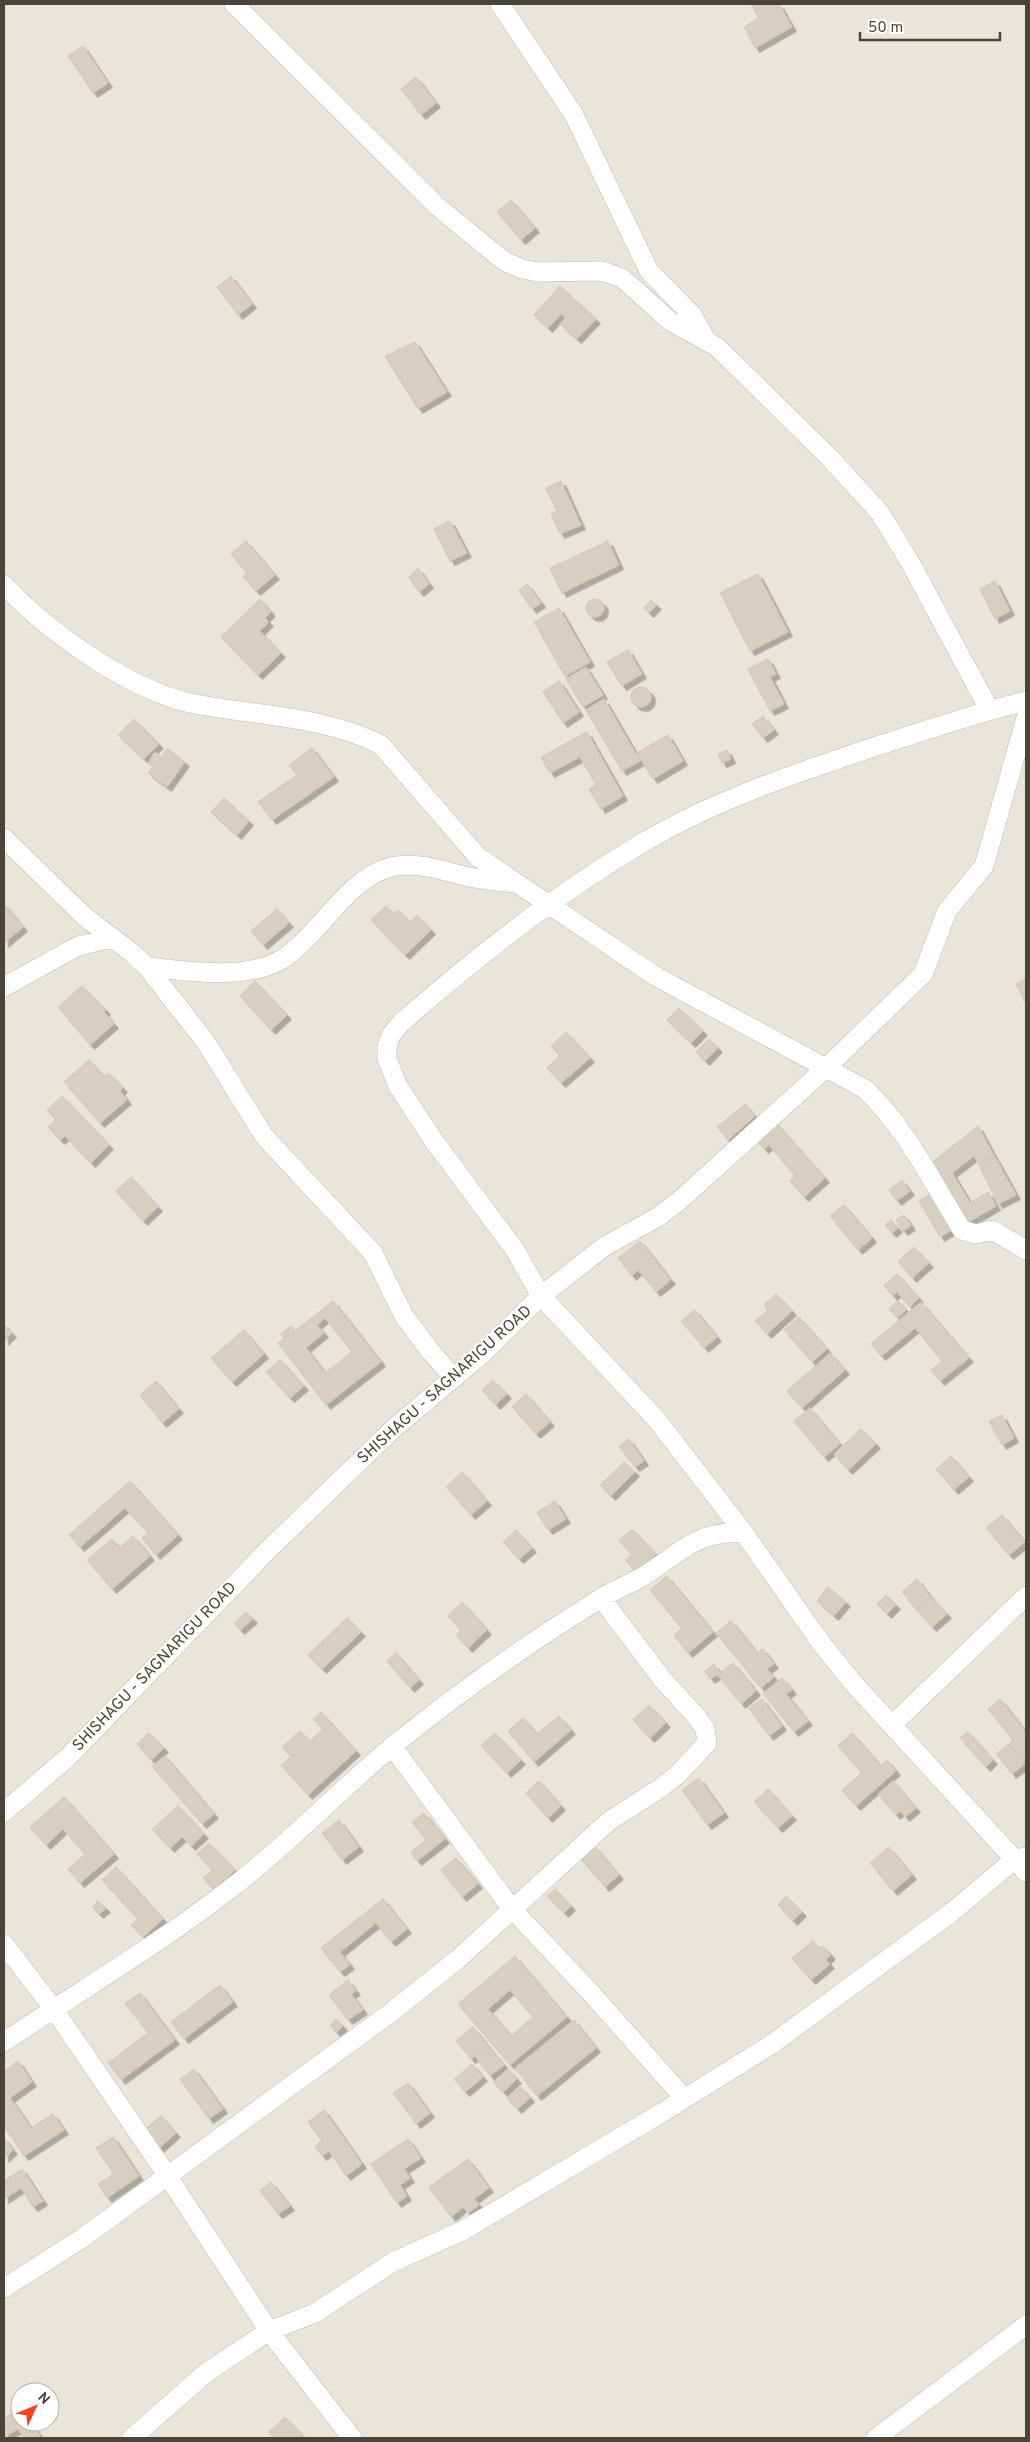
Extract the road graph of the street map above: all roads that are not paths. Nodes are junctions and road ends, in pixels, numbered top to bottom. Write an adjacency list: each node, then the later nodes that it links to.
1 (234, 4): 3 (street)
2 (500, 4): 3 (street)
3 (706, 340): 6 (street)
4 (4, 585): 9 (street)
5 (1026, 701): 6 (street, SHISHAGU - SAGNARIGU ROAD)
6 (990, 709): 10 (street, SHISHAGU - SAGNARIGU ROAD)
7 (1026, 718): 14 (street)
8 (4, 838): 11 (street)
9 (517, 884): 10 (street); 12 (street)
10 (548, 904): 14 (street); 16 (street, SHISHAGU - SAGNARIGU ROAD)
11 (111, 938): 12 (street); 13 (street)
12 (147, 967): 17 (street)
13 (4, 987)
14 (826, 1068): 15 (street); 16 (street)
15 (1026, 1250)
16 (541, 1296): 17 (street, SHISHAGU - SAGNARIGU ROAD); 18 (street)
17 (454, 1378): 23 (street, SHISHAGU - SAGNARIGU ROAD)
18 (744, 1533): 20 (street); 21 (street)
19 (1026, 1596): 21 (street)
20 (601, 1598): 22 (street); 25 (street)
21 (892, 1725): 24 (street)
22 (392, 1746): 25 (street); 27 (street)
23 (4, 1812)
24 (1023, 1863): 29 (street)
25 (512, 1909): 29 (street); 30 (street)
26 (4, 1944): 27 (street)
27 (53, 2008): 28 (street); 30 (street)
28 (4, 2042)
29 (684, 2098): 33 (street)
30 (167, 2175): 31 (street); 33 (street)
31 (4, 2288)
32 (1026, 2325): 36 (street)
33 (269, 2331): 34 (street); 35 (street)
34 (132, 2438)
35 (352, 2438)
36 (876, 2438)

